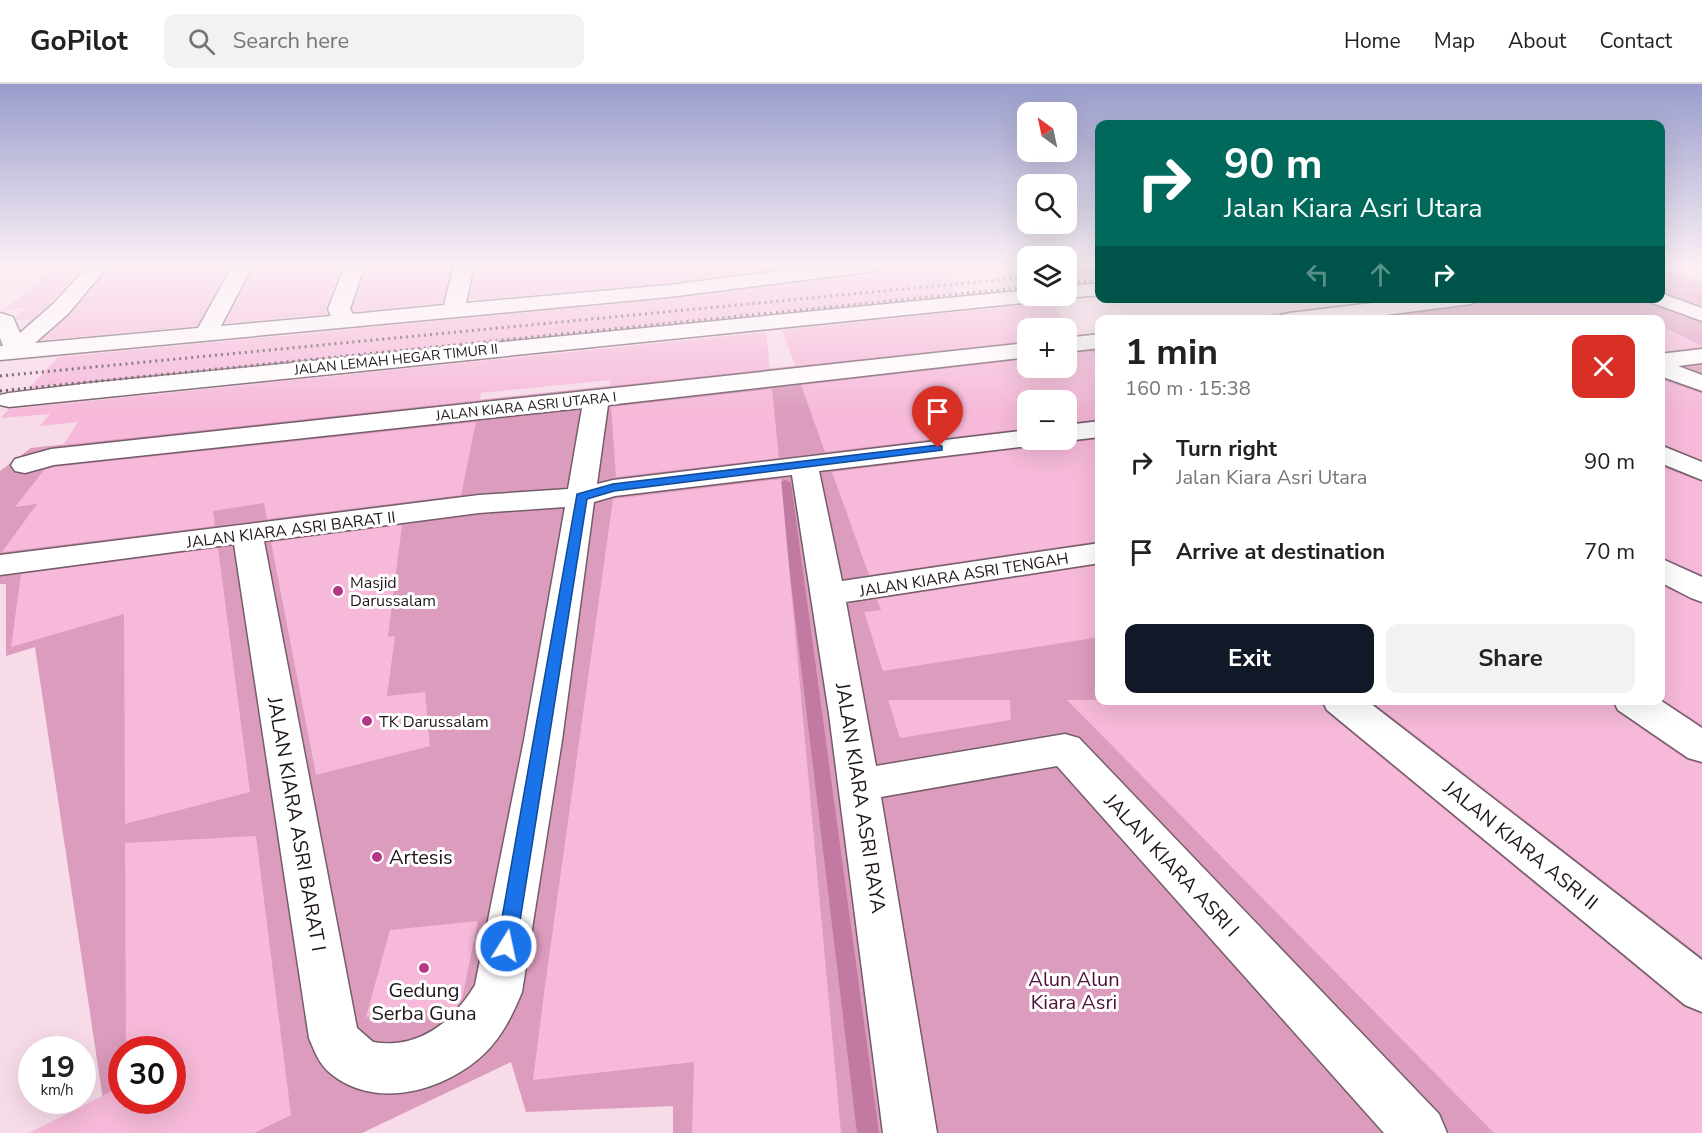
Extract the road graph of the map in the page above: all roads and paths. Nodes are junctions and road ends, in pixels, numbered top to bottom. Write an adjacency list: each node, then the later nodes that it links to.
1 (57, 314): 11 (street)
2 (217, 314): 8 (street)
3 (340, 314): 7 (street)
4 (412, 314): 7 (street)
5 (852, 314): 18 (street, JALAN LEMAH HEGAR TIMUR II)
6 (0, 320): 11 (street)
7 (347, 320): 8 (street)
8 (206, 334): 11 (street)
9 (1095, 342): 10 (street)
10 (1077, 344)
11 (12, 351)
12 (1017, 351): 17 (street, JALAN KIARA ASRI UTARA I)
13 (1702, 356): 14 (street)
14 (1665, 360)
15 (1665, 369): 16 (street)
16 (1702, 384)
17 (596, 399): 24 (street, JALAN KIARA ASRI UTARA I); 27 (street, JALAN KIARA ASRI BARAT I)
18 (3, 405)
19 (1095, 430): 20 (street)
20 (1077, 432)
21 (1017, 439): 23 (street, JALAN KIARA ASRI BARAT II)
22 (1665, 455): 25 (street)
23 (804, 464): 27 (street, JALAN KIARA ASRI BARAT II); 33 (street, JALAN KIARA ASRI RAYA)
24 (25, 465)
25 (1695, 469): 26 (street)
26 (1665, 470)
27 (581, 497): 28 (street, JALAN KIARA ASRI BARAT II); 28 (street, JALAN KIARA ASRI BARAT I)
28 (248, 535): 30 (street, JALAN KIARA ASRI BARAT II)
29 (1095, 554): 33 (street, JALAN KIARA ASRI TENGAH)
30 (0, 565)
31 (1665, 571): 32 (street)
32 (1702, 591)
33 (829, 594): 37 (street, JALAN KIARA ASRI RAYA)
34 (1346, 705): 38 (street, JALAN KIARA ASRI II)
35 (1639, 705): 36 (street)
36 (1702, 747)
37 (860, 785): 39 (street, JALAN KIARA ASRI RAYA); 40 (street, JALAN KIARA ASRI I)
38 (1702, 989)
39 (910, 1133)
40 (1420, 1133)

